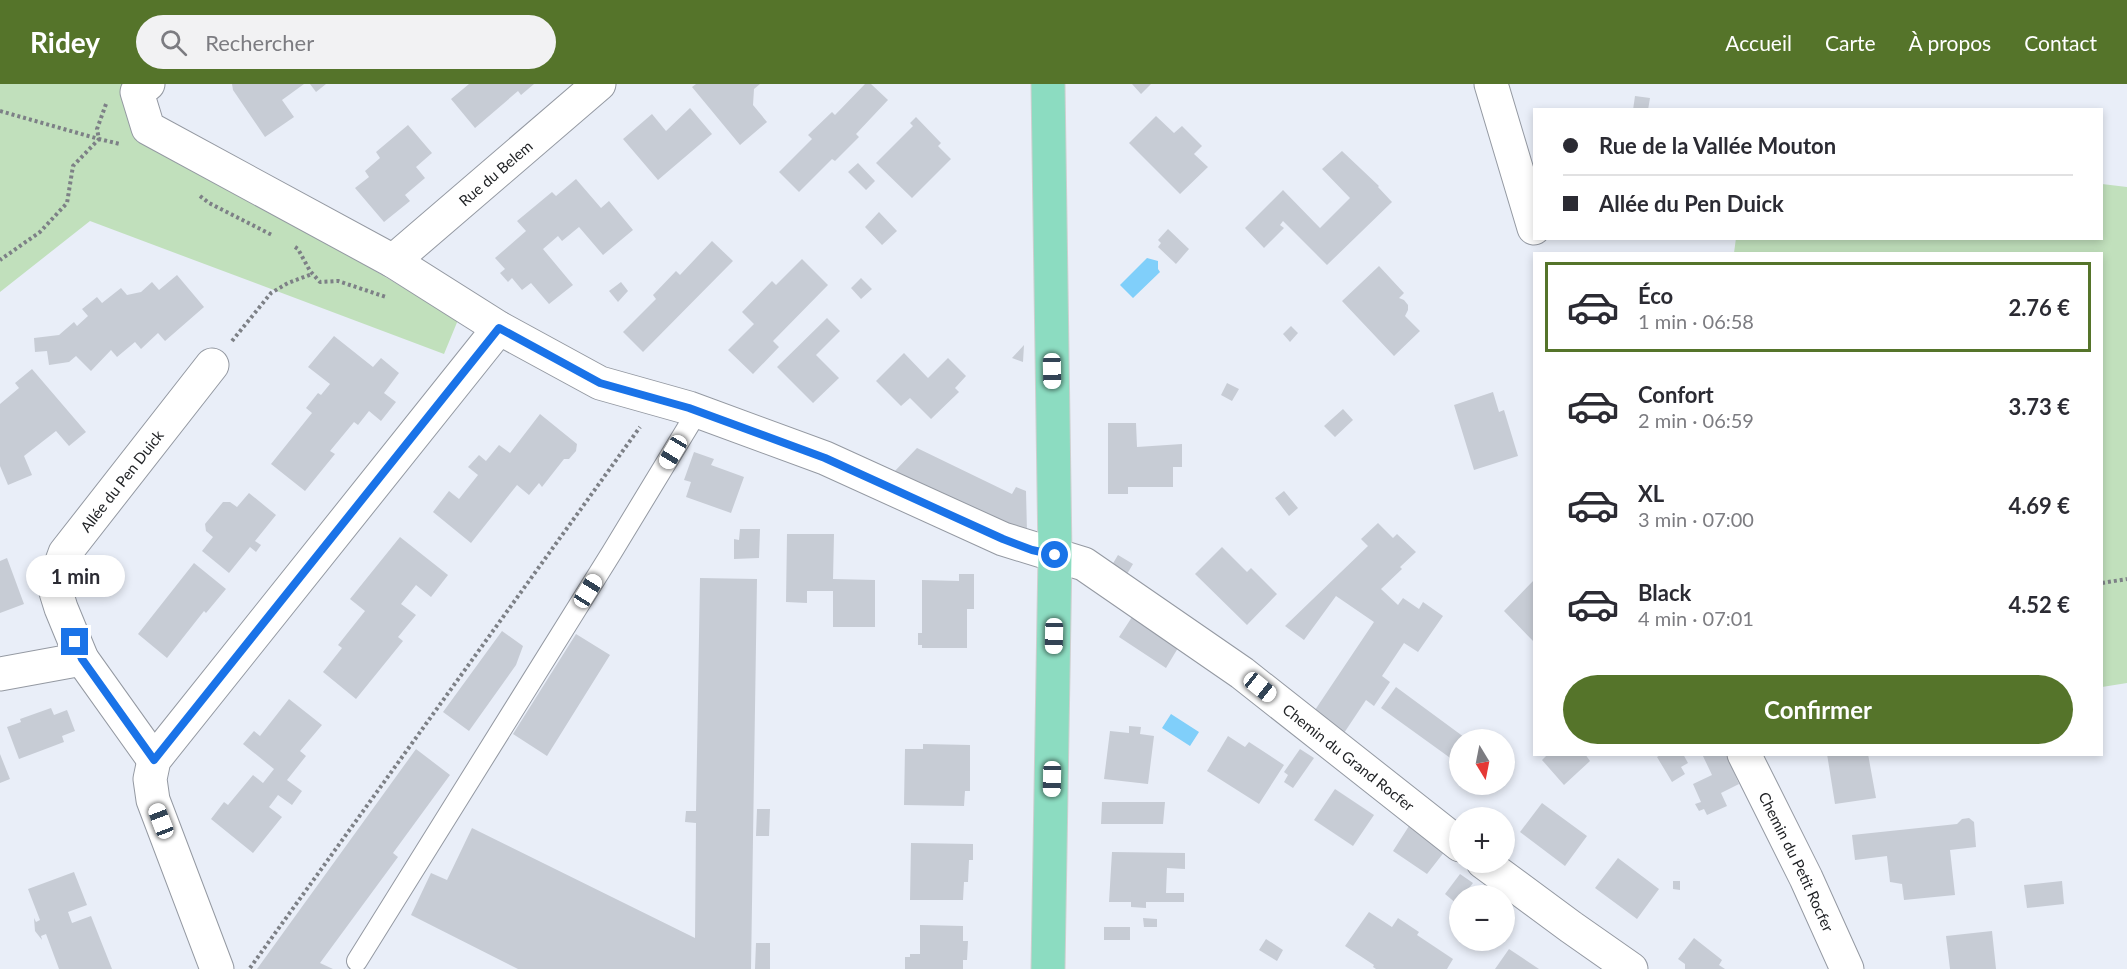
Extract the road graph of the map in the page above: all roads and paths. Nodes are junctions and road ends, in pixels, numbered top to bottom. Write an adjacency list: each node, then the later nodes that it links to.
1 (148, 84): 8 (street, Chemin du Grand Rocfer)
2 (599, 84): 8 (street, Rue du Belem)
3 (1048, 84): 14 (main road)
4 (1491, 84): 6 (street)
5 (0, 111): 7 (path)
6 (1533, 225)
7 (0, 260)
8 (393, 261): 10 (street, Chemin du Grand Rocfer)
9 (312, 274): 11 (path)
10 (499, 328): 12 (street, Chemin du Grand Rocfer); 20 (street)
11 (212, 364): 17 (street, Allée du Pen Duick)
12 (659, 400): 13 (street, Chemin du Grand Rocfer); 25 (path)
13 (697, 412): 14 (street, Chemin du Grand Rocfer); 23 (lane)
14 (1055, 555): 21 (street, Chemin du Grand Rocfer); 26 (main road)
15 (2127, 579): 16 (path)
16 (2103, 583)
17 (82, 659): 18 (street); 20 (street, Allée du Pen Duick)
18 (0, 674)
19 (1744, 756): 28 (street, Chemin du Petit Rocfer)
20 (154, 760): 24 (street)
21 (1449, 836)
22 (1499, 873): 27 (street)
23 (357, 961)
24 (217, 969)
25 (249, 969)
26 (1048, 969)
27 (1631, 969)
28 (1847, 969)

